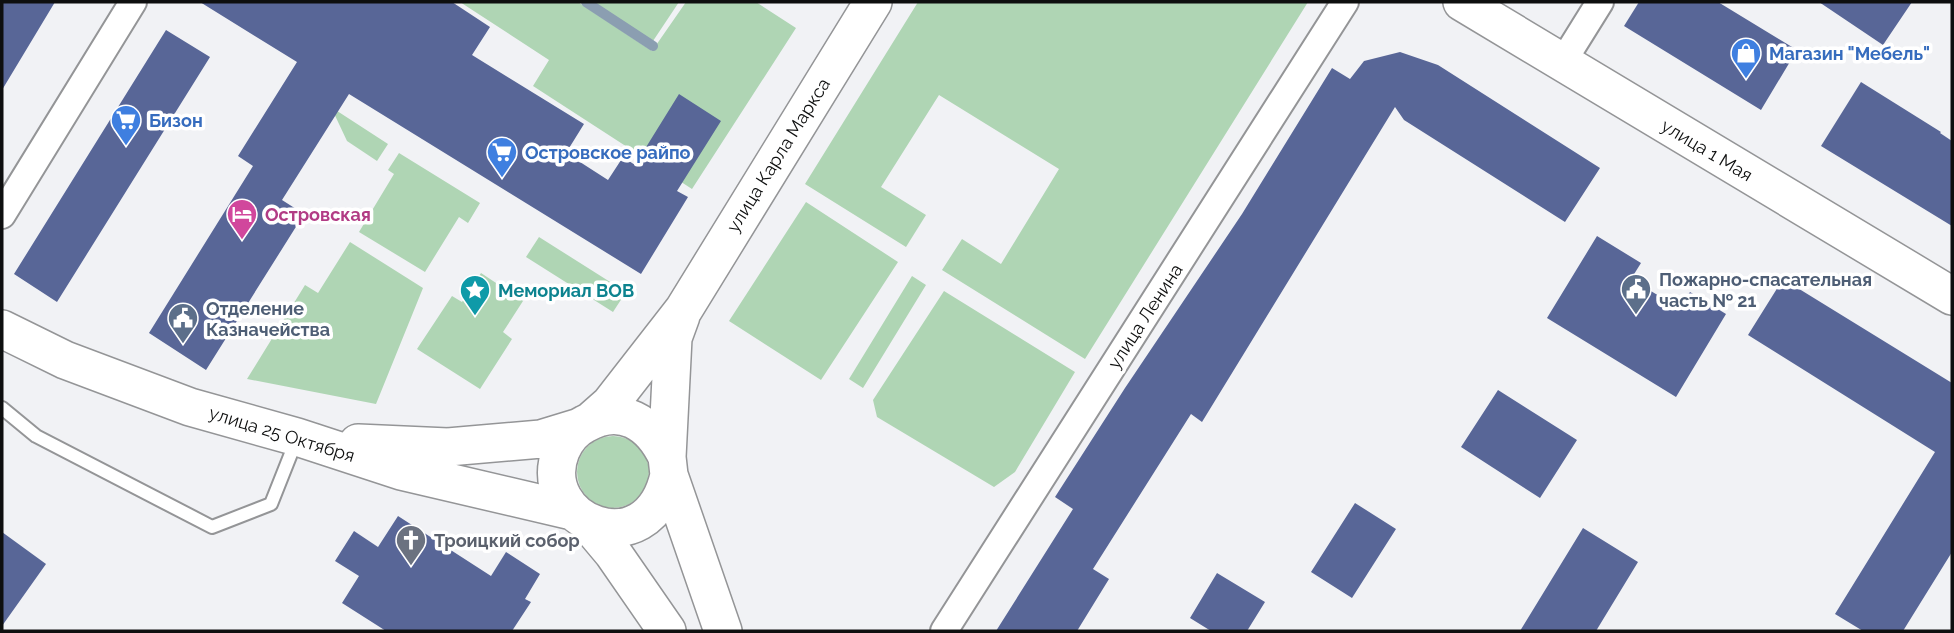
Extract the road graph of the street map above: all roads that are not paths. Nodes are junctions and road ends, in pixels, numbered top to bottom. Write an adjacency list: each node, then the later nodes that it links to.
1 (133, 2): 7 (street)
2 (873, 2): 9 (street, улица Карла Маркса)
3 (1345, 2): 18 (street, улица Ленина)
4 (1462, 2): 6 (street, улица 1 Мая)
5 (1600, 2): 6 (street)
6 (1562, 63): 8 (street, улица 1 Мая)
7 (2, 215)
8 (1952, 296)
9 (684, 309): 12 (street); 14 (street)
10 (2, 329): 13 (street, улица 25 Октября)
11 (2, 408): 13 (lane)
12 (585, 424): 13 (street); 14 (street); 15 (street)
13 (297, 437): 15 (street, улица 25 Октября)
14 (668, 466): 15 (street); 17 (street)
15 (580, 517): 16 (street)
16 (667, 631)
17 (723, 631)
18 (944, 631)

